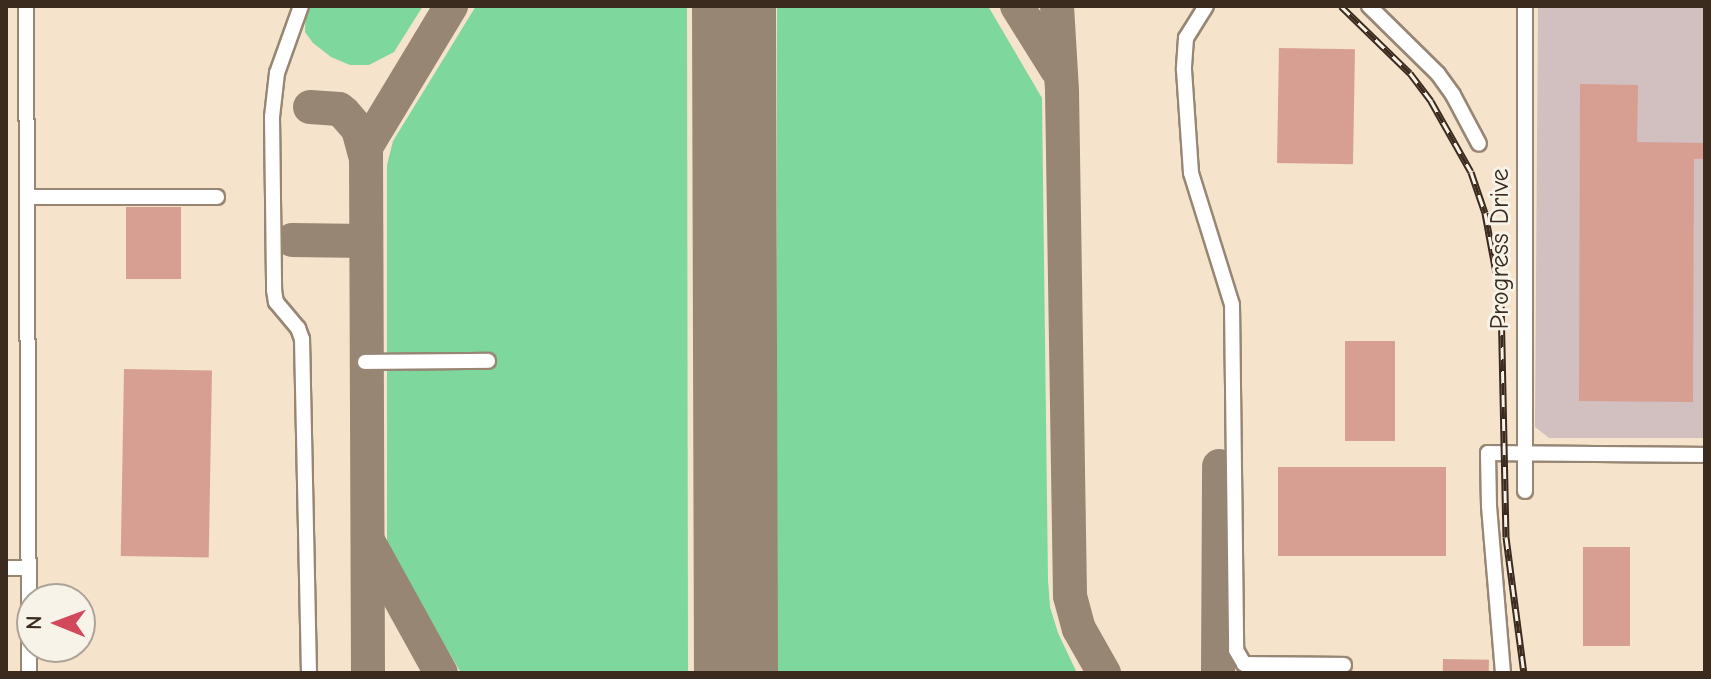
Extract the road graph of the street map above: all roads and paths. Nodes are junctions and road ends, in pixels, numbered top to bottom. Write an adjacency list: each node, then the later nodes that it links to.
1 (26, 6): 7 (street)
2 (301, 6): 19 (street)
3 (1206, 6): 17 (street)
4 (1369, 6): 6 (street)
5 (1525, 6): 12 (street, Progress Drive)
6 (1479, 144)
7 (27, 197): 8 (street); 15 (street)
8 (217, 197)
9 (488, 361): 10 (street)
10 (365, 362)
11 (1705, 455): 12 (street)
12 (1525, 456): 13 (street, Progress Drive); 20 (street)
13 (1525, 491)
14 (6, 568): 15 (street)
15 (28, 568): 18 (street)
16 (1344, 665): 17 (street)
17 (1328, 669)
18 (29, 673)
19 (309, 673)
20 (1503, 673)

